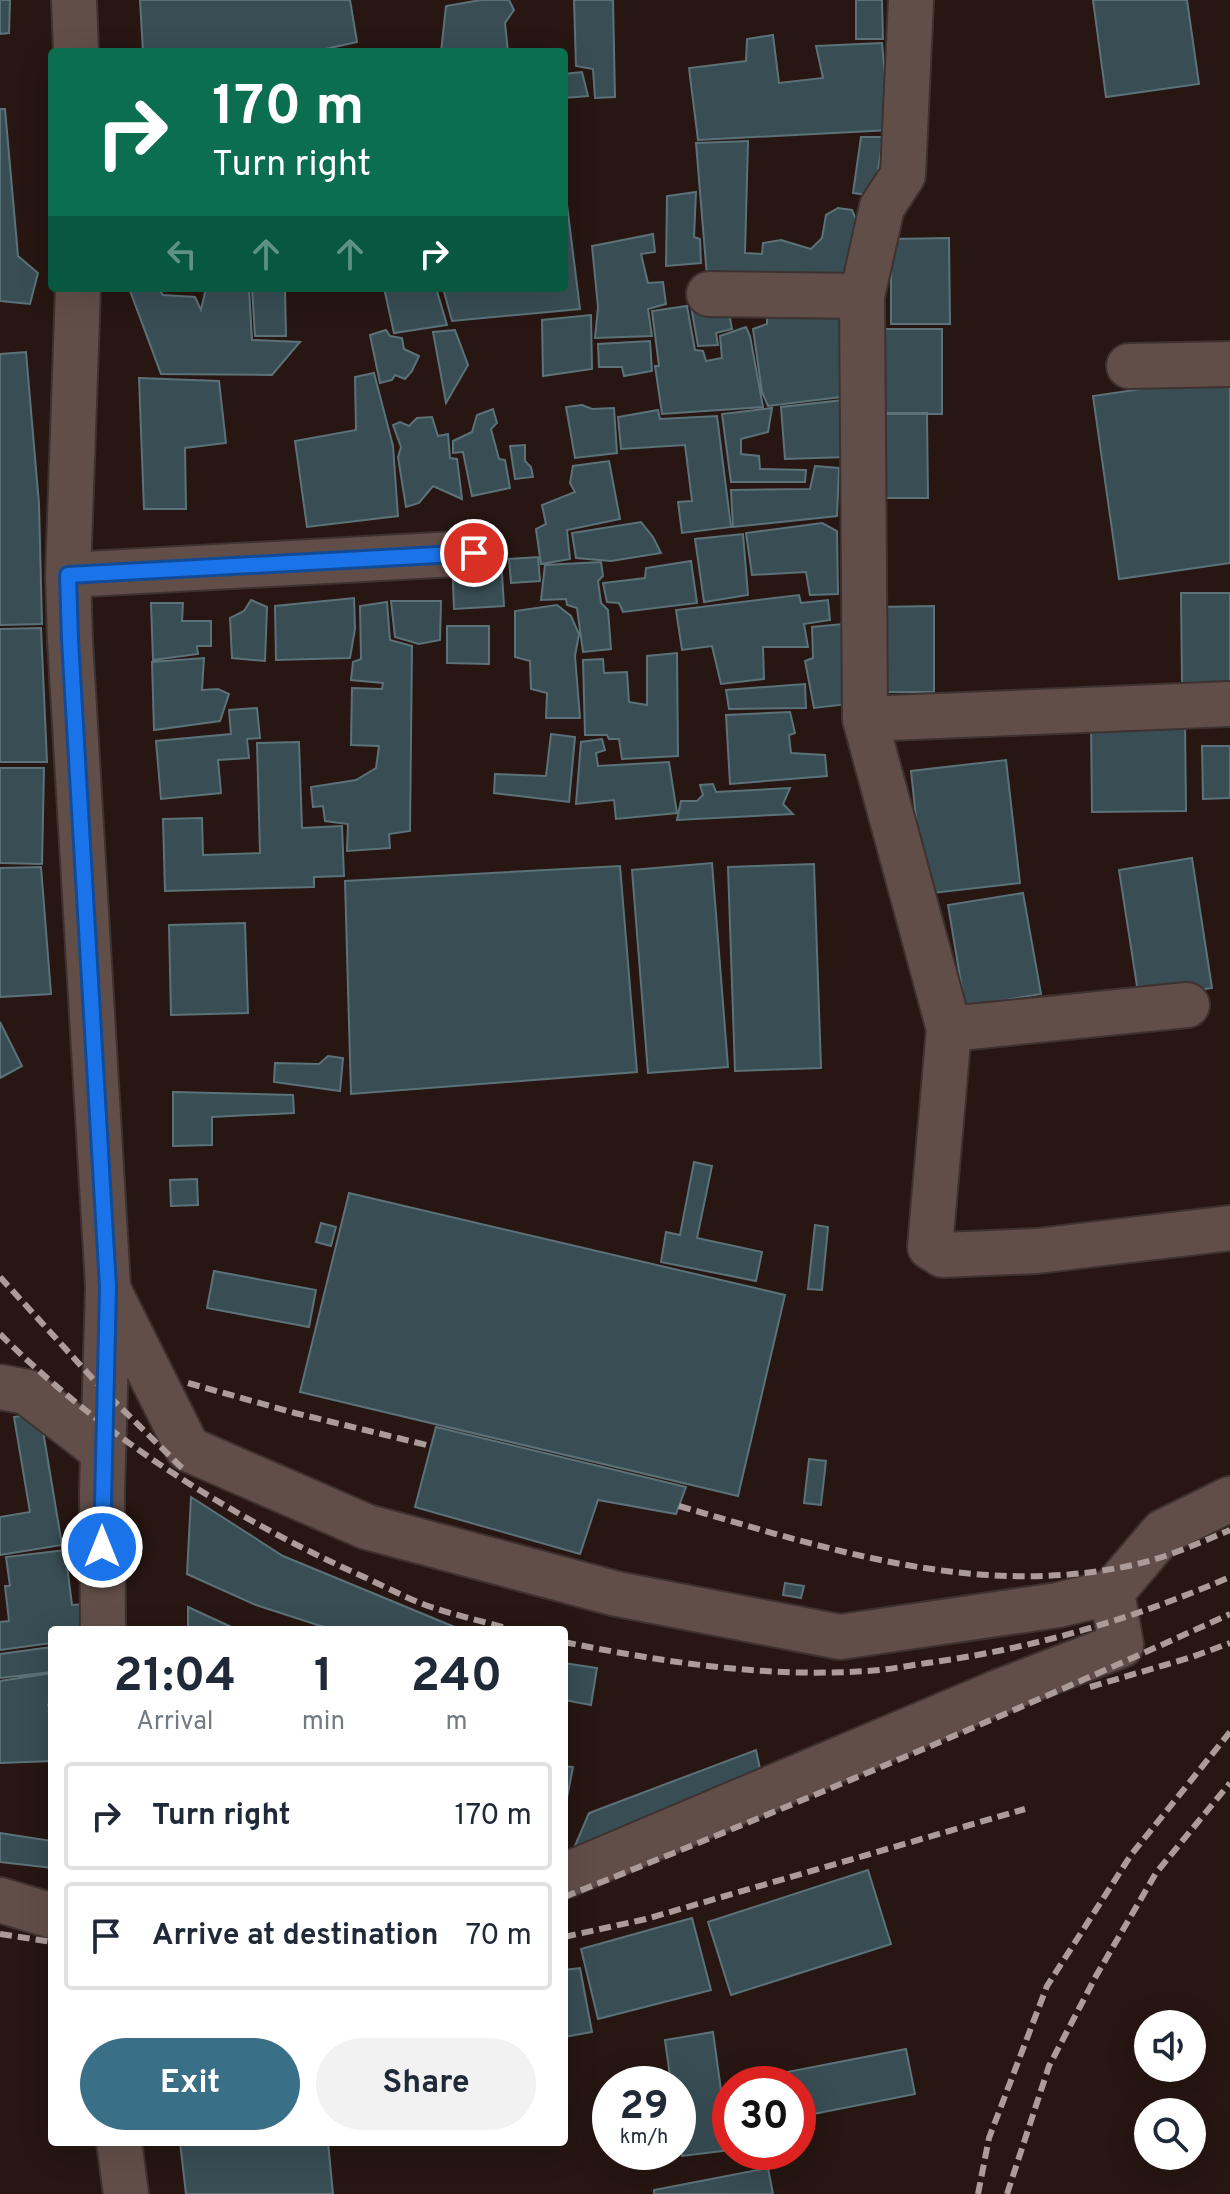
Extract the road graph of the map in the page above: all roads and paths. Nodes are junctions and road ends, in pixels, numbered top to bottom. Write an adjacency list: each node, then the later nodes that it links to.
1 (74, 0): 3 (street)
2 (911, 0): 6 (street)
3 (76, 48)
4 (78, 292): 10 (street)
5 (709, 294): 6 (street)
6 (862, 296): 12 (street)
7 (1230, 364): 8 (street)
8 (1129, 366)
9 (474, 553): 10 (street)
10 (68, 575): 16 (street)
11 (1230, 704): 12 (street)
12 (865, 719): 14 (street)
13 (1187, 1005): 14 (street)
14 (949, 1029): 15 (street)
15 (1230, 1228)
16 (108, 1287): 18 (street); 20 (street)
17 (0, 1387): 18 (street)
18 (103, 1451): 21 (street)
19 (1230, 1499): 20 (street)
20 (1112, 1592): 22 (street)
21 (103, 1626)
22 (568, 1874)
23 (0, 1900): 24 (street)
24 (48, 1915)
25 (120, 2146): 26 (street)
26 (126, 2194)

